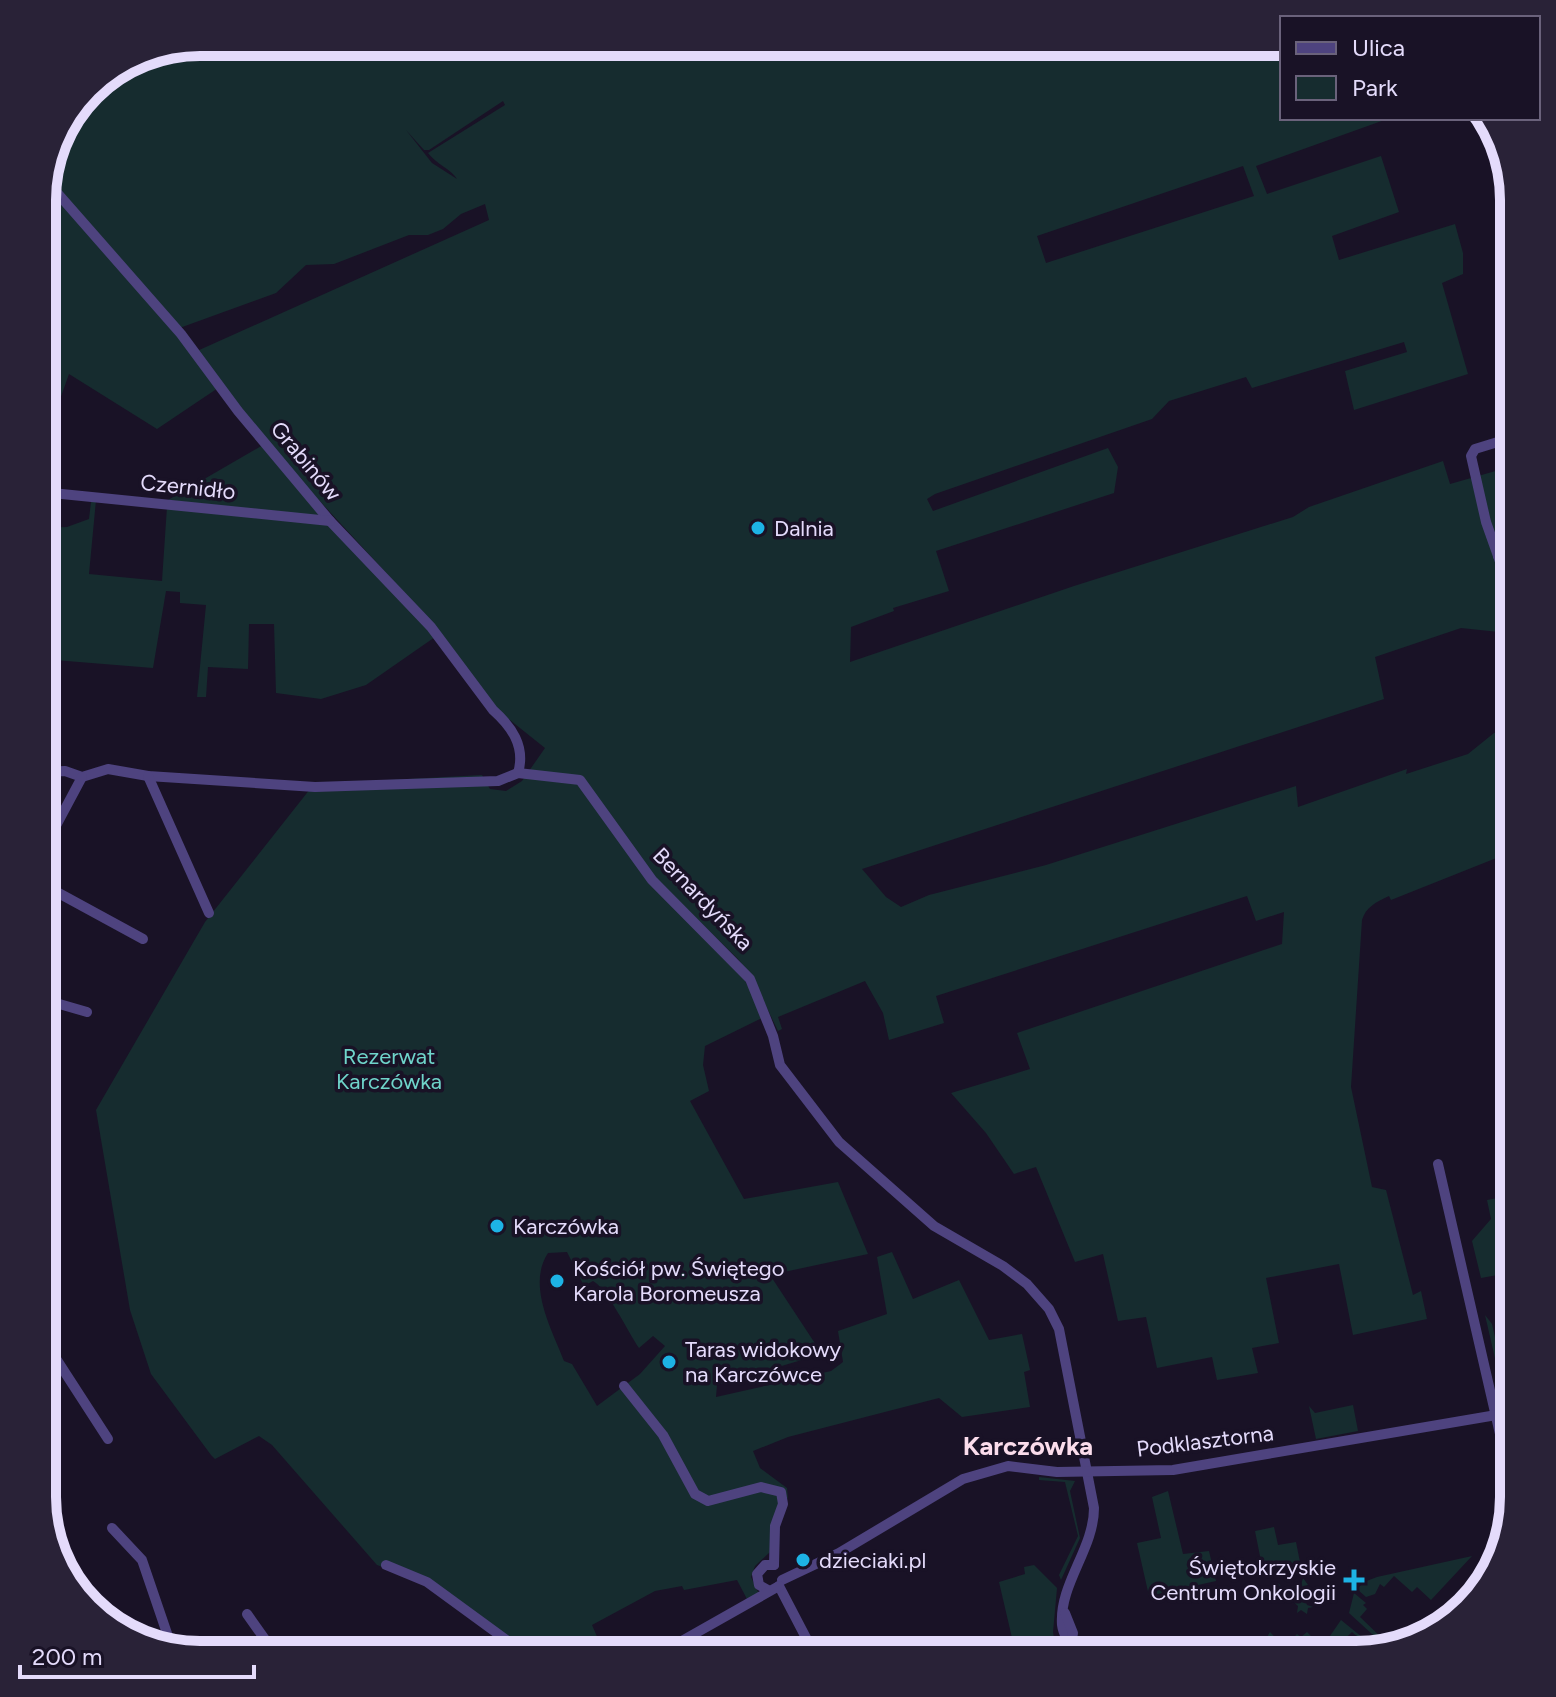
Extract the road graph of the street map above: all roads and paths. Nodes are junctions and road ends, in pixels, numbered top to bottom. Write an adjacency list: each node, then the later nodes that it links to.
1 (56, 192): 4 (street, Grabinów)
2 (1500, 441): 5 (street)
3 (56, 493): 4 (street, Czernidło)
4 (330, 521): 8 (street, Grabinów)
5 (1498, 556): 6 (street)
6 (1500, 562)
7 (56, 771): 10 (street, Bernardyńska)
8 (518, 773): 9 (street, Bernardyńska); 24 (street, Bernardyńska)
9 (148, 776): 10 (street, Bernardyńska); 13 (street)
10 (82, 777): 11 (street)
11 (56, 826)
12 (56, 892): 14 (street)
13 (209, 913)
14 (143, 939)
15 (56, 1003): 16 (street)
16 (87, 1012)
17 (1438, 1164): 21 (street)
18 (56, 1359): 23 (street)
19 (624, 1386): 27 (street)
20 (1500, 1414): 21 (street, Podklasztorna)
21 (1496, 1415): 22 (street); 24 (street, Podklasztorna)
22 (1500, 1433)
23 (108, 1439)
24 (1088, 1470): 28 (street, Podklasztorna); 36 (street, Bernardyńska)
25 (112, 1528): 31 (street)
26 (386, 1565): 33 (street)
27 (774, 1565): 28 (street); 29 (street)
28 (781, 1583): 29 (street, Podklasztorna); 35 (street)
29 (768, 1590): 34 (street, Podklasztorna)
30 (247, 1614): 32 (street)
31 (168, 1637)
32 (266, 1641)
33 (508, 1641)
34 (682, 1641)
35 (808, 1641)
36 (1069, 1641)

